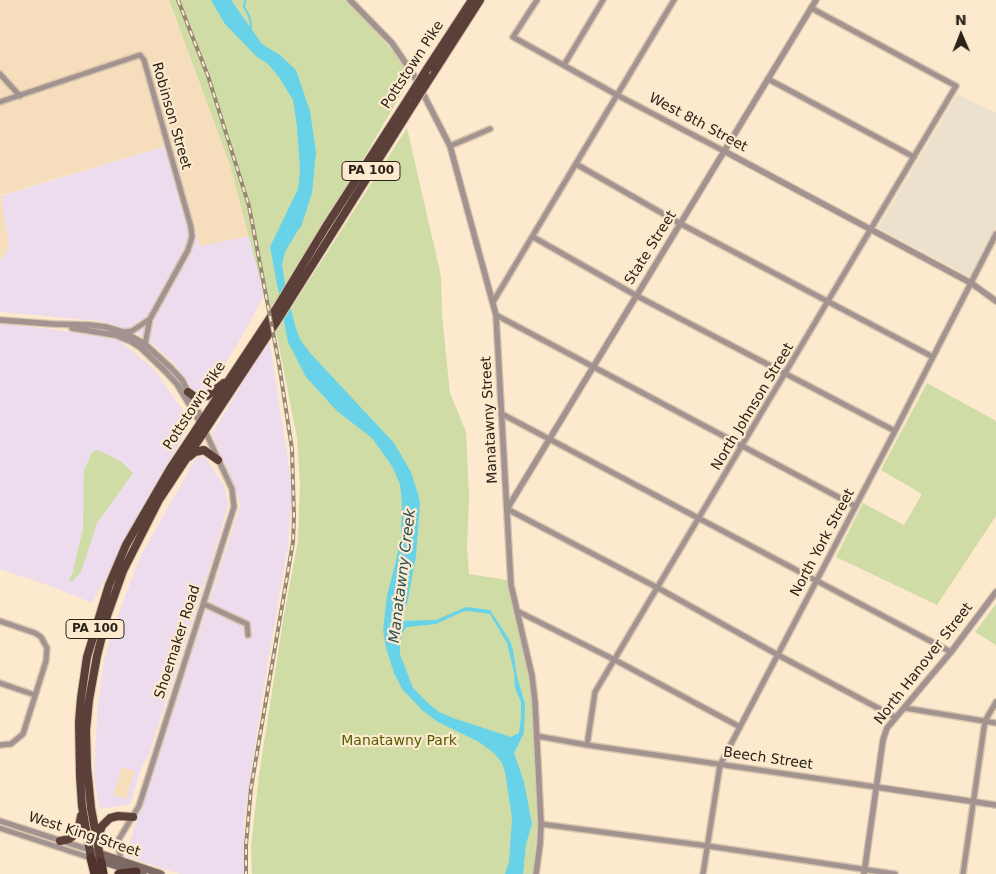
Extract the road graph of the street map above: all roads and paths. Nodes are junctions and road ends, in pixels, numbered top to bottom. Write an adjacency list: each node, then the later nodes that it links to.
1 (350, 0): 17 (street, Manatawny Street)
2 (472, 0): 14 (highway, Pottstown Pike / PA 100, bridge)
3 (480, 0): 14 (highway, Pottstown Pike / PA 100, bridge)
4 (536, 0): 9 (street, West 8th Street)
5 (603, 0): 9 (street)
6 (674, 0): 12 (street)
7 (816, 0): 8 (street, State Street)
8 (810, 8): 11 (street, State Street); 19 (street, North Johnson Street)
9 (564, 65): 12 (street, West 8th Street)
10 (0, 74): 13 (street)
11 (768, 79): 18 (street, State Street); 19 (street)
12 (617, 95): 18 (street, West 8th Street); 20 (street)
13 (20, 96): 15 (street, Robinson Street); 32 (street, Robinson Street)
14 (412, 99): 39 (highway, Pottstown Pike / PA 100); 43 (highway, Pottstown Pike / PA 100)
15 (0, 102)
16 (490, 129): 17 (street)
17 (450, 146): 28 (street, Manatawny Street)
18 (724, 151): 21 (street, State Street); 22 (street, West 8th Street)
19 (914, 157): 22 (street, North Johnson Street)
20 (576, 164): 21 (street); 24 (street)
21 (682, 224): 26 (street, State Street); 29 (street)
22 (872, 230): 25 (street, West 8th Street); 29 (street, North Johnson Street)
23 (996, 234): 25 (street, North York Street)
24 (532, 237): 26 (street); 28 (street)
25 (971, 283): 27 (street, West 8th Street); 36 (street, North York Street)
26 (637, 296): 37 (street, State Street); 38 (street)
27 (996, 301)
28 (492, 302): 30 (street, Manatawny Street)
29 (828, 302): 36 (street); 38 (street, North Johnson Street)
30 (496, 316): 37 (street); 41 (street, Manatawny Street)
31 (0, 320): 33 (street, Shoemaker Road)
32 (150, 320): 34 (street); 35 (street, Robinson Street)
33 (53, 324): 34 (street, Shoemaker Road); 35 (street, Shoemaker Road)
34 (123, 332): 35 (street, Shoemaker Road)
35 (143, 346): 40 (street, Shoemaker Road); 42 (street, Shoemaker Road)
36 (933, 357): 44 (street, North York Street)
37 (593, 366): 45 (street, State Street); 46 (street)
38 (786, 373): 44 (street); 46 (street, North Johnson Street)
39 (229, 379): 40 (highway); 42 (highway, Pottstown Pike / PA 100)
40 (188, 392): 42 (street, Shoemaker Road)
41 (502, 414): 45 (street); 50 (street, Manatawny Street)
42 (201, 421): 43 (street, Shoemaker Road); 77 (highway, Pottstown Pike / PA 100)
43 (205, 430): 47 (highway, Pottstown Pike / PA 100); 48 (street, Shoemaker Road)
44 (895, 431): 49 (street, North York Street)
45 (550, 440): 50 (street, State Street); 51 (street)
46 (743, 446): 49 (street); 51 (street, North Johnson Street)
47 (186, 460): 48 (highway); 83 (highway, Pottstown Pike / PA 100)
48 (218, 460): 55 (street, Shoemaker Road)
49 (855, 506): 52 (street, North York Street)
50 (507, 509): 53 (street); 56 (street, Manatawny Street)
51 (699, 518): 52 (street); 53 (street, North Johnson Street)
52 (817, 580): 59 (street); 60 (street, North York Street)
53 (658, 588): 60 (street); 61 (street, North Johnson Street)
54 (996, 592): 59 (street, North Hanover Street)
55 (204, 604): 58 (street); 78 (street, Shoemaker Road)
56 (517, 611): 61 (street); 70 (street, Manatawny Street)
57 (0, 621): 63 (street)
58 (248, 635)
59 (952, 652): 65 (street, North Hanover Street)
60 (778, 654): 66 (street); 69 (street, North York Street)
61 (615, 660): 69 (street); 72 (street, North Johnson Street)
62 (0, 683): 63 (street)
63 (35, 695): 71 (street)
64 (996, 702): 67 (street)
65 (905, 708): 66 (street, North Hanover Street); 67 (street)
66 (896, 717): 74 (street, North Hanover Street)
67 (985, 721): 68 (street); 75 (street)
68 (996, 723)
69 (740, 727): 73 (street, North York Street)
70 (537, 736): 72 (street, Beech Street); 80 (street, Manatawny Street)
71 (0, 745)
72 (588, 745): 73 (street, Beech Street)
73 (720, 765): 74 (street, Beech Street); 84 (street, North York Street)
74 (876, 787): 75 (street, Beech Street); 87 (street, North Hanover Street)
75 (972, 802): 76 (street, Beech Street); 96 (street)
76 (996, 804)
77 (82, 806): 82 (highway); 85 (highway, Pottstown Pike / PA 100)
78 (132, 817): 83 (highway); 86 (street, Shoemaker Road)
79 (0, 821): 82 (street, West King Street)
80 (541, 824): 84 (street); 93 (street, Manatawny Street)
81 (0, 828): 85 (street, West King Street)
82 (60, 840): 85 (street, West King Street)
83 (97, 840): 85 (highway, Pottstown Pike / PA 100)
84 (708, 846): 87 (street); 94 (street, North York Street)
85 (95, 856): 86 (main road, West King Street); 88 (main road, West King Street); 89 (highway, Pottstown Pike / PA 100); 90 (highway, Pottstown Pike / PA 100)
86 (120, 860): 92 (main road, West King Street)
87 (864, 872): 95 (street)
88 (140, 873): 91 (highway)
89 (95, 874)
90 (103, 874)
91 (119, 874)
92 (161, 874)
93 (536, 874)
94 (703, 874)
95 (894, 874)
96 (963, 874)

